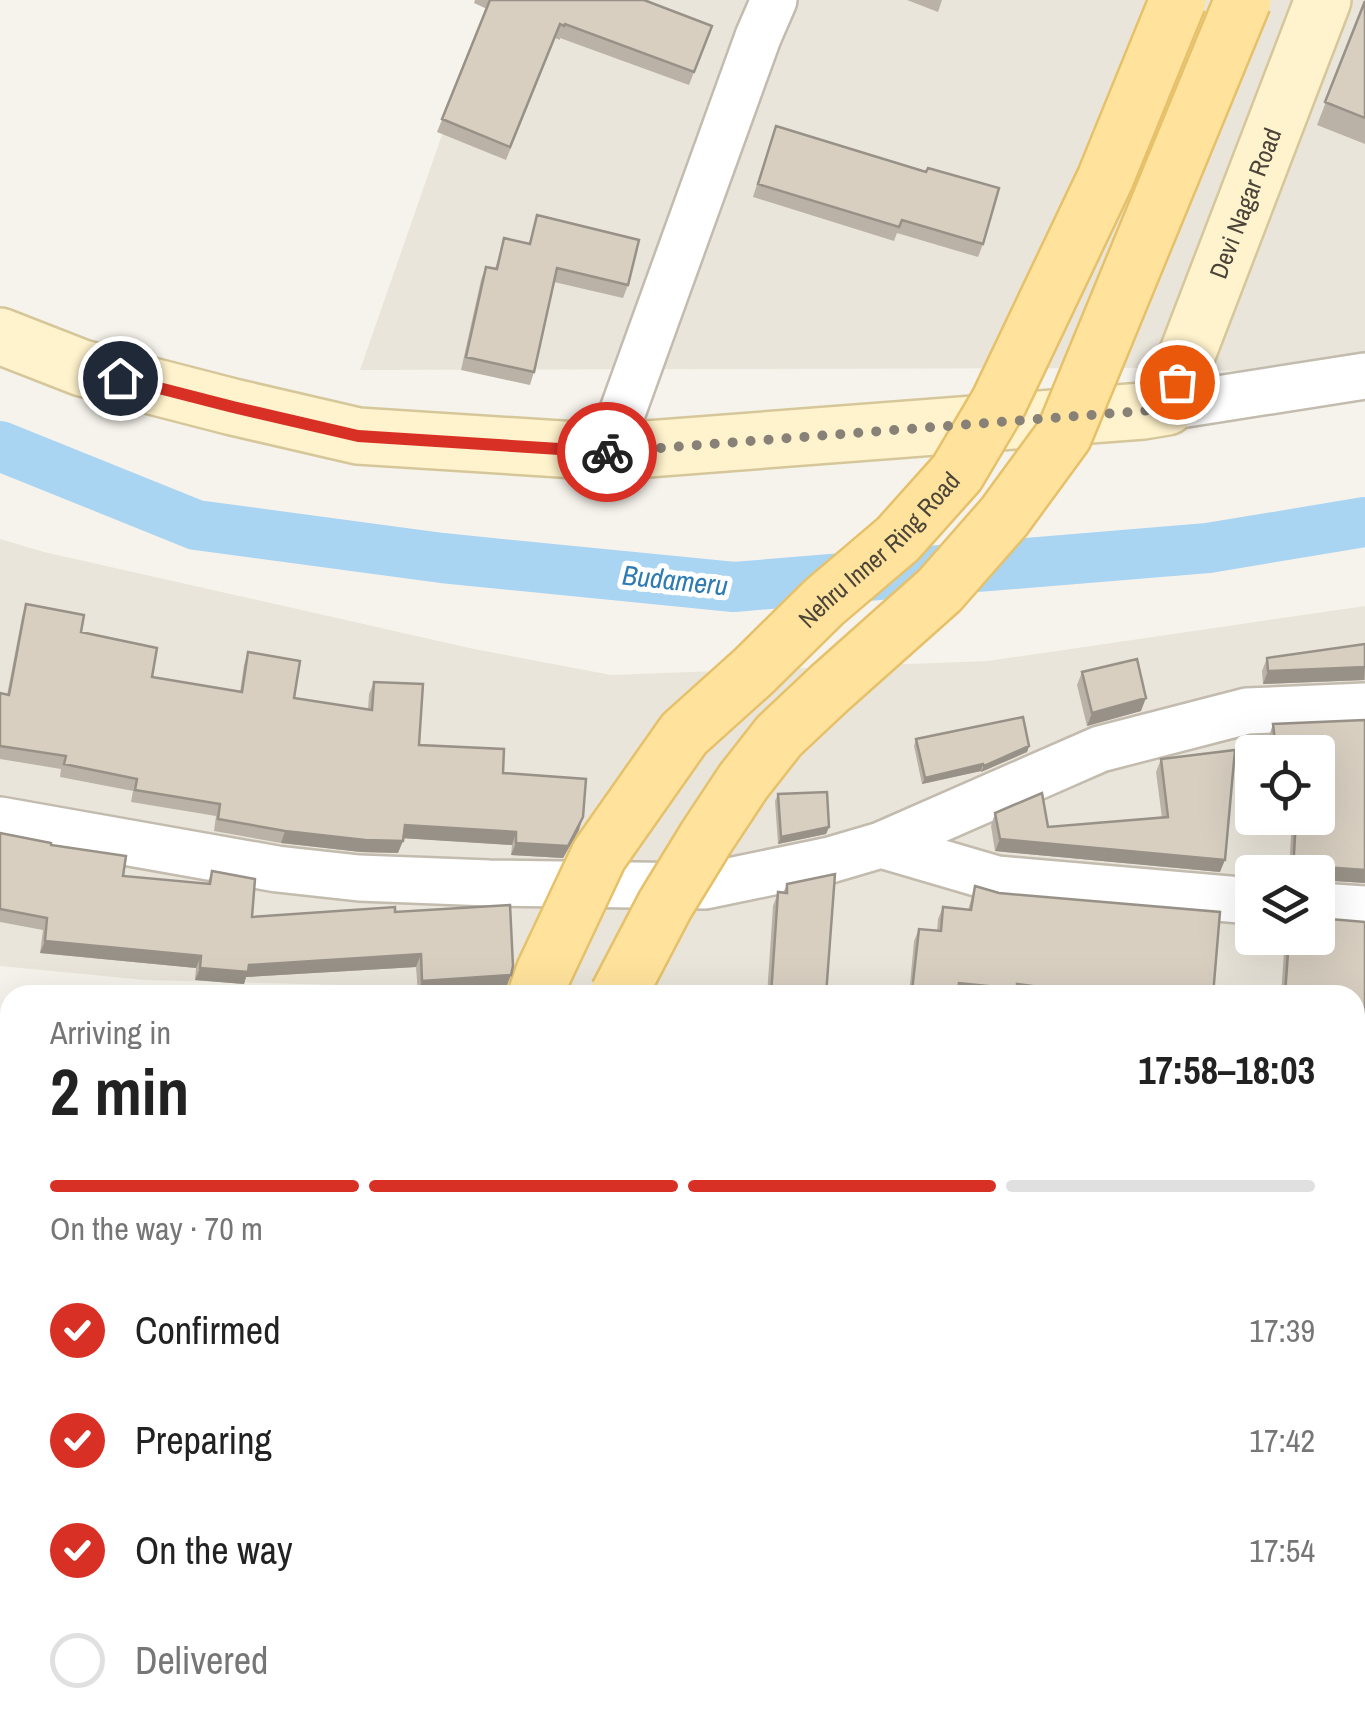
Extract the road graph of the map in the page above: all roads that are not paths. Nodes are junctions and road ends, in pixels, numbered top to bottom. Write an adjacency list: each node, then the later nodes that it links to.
1 (774, 0): 8 (street)
2 (1178, 0): 15 (main road, Nehru Inner Ring Road, bridge)
3 (1244, 0): 16 (main road, bridge)
4 (1323, 0): 7 (street, Devi Nagar Road)
5 (0, 336): 8 (street)
6 (1365, 376): 7 (street)
7 (1167, 407): 8 (street)
8 (608, 452)
9 (1365, 706): 11 (street)
10 (0, 820): 11 (street)
11 (881, 845): 12 (street)
12 (1235, 900)
13 (1335, 907): 14 (street)
14 (1365, 909)
15 (539, 985)
16 (623, 985)

